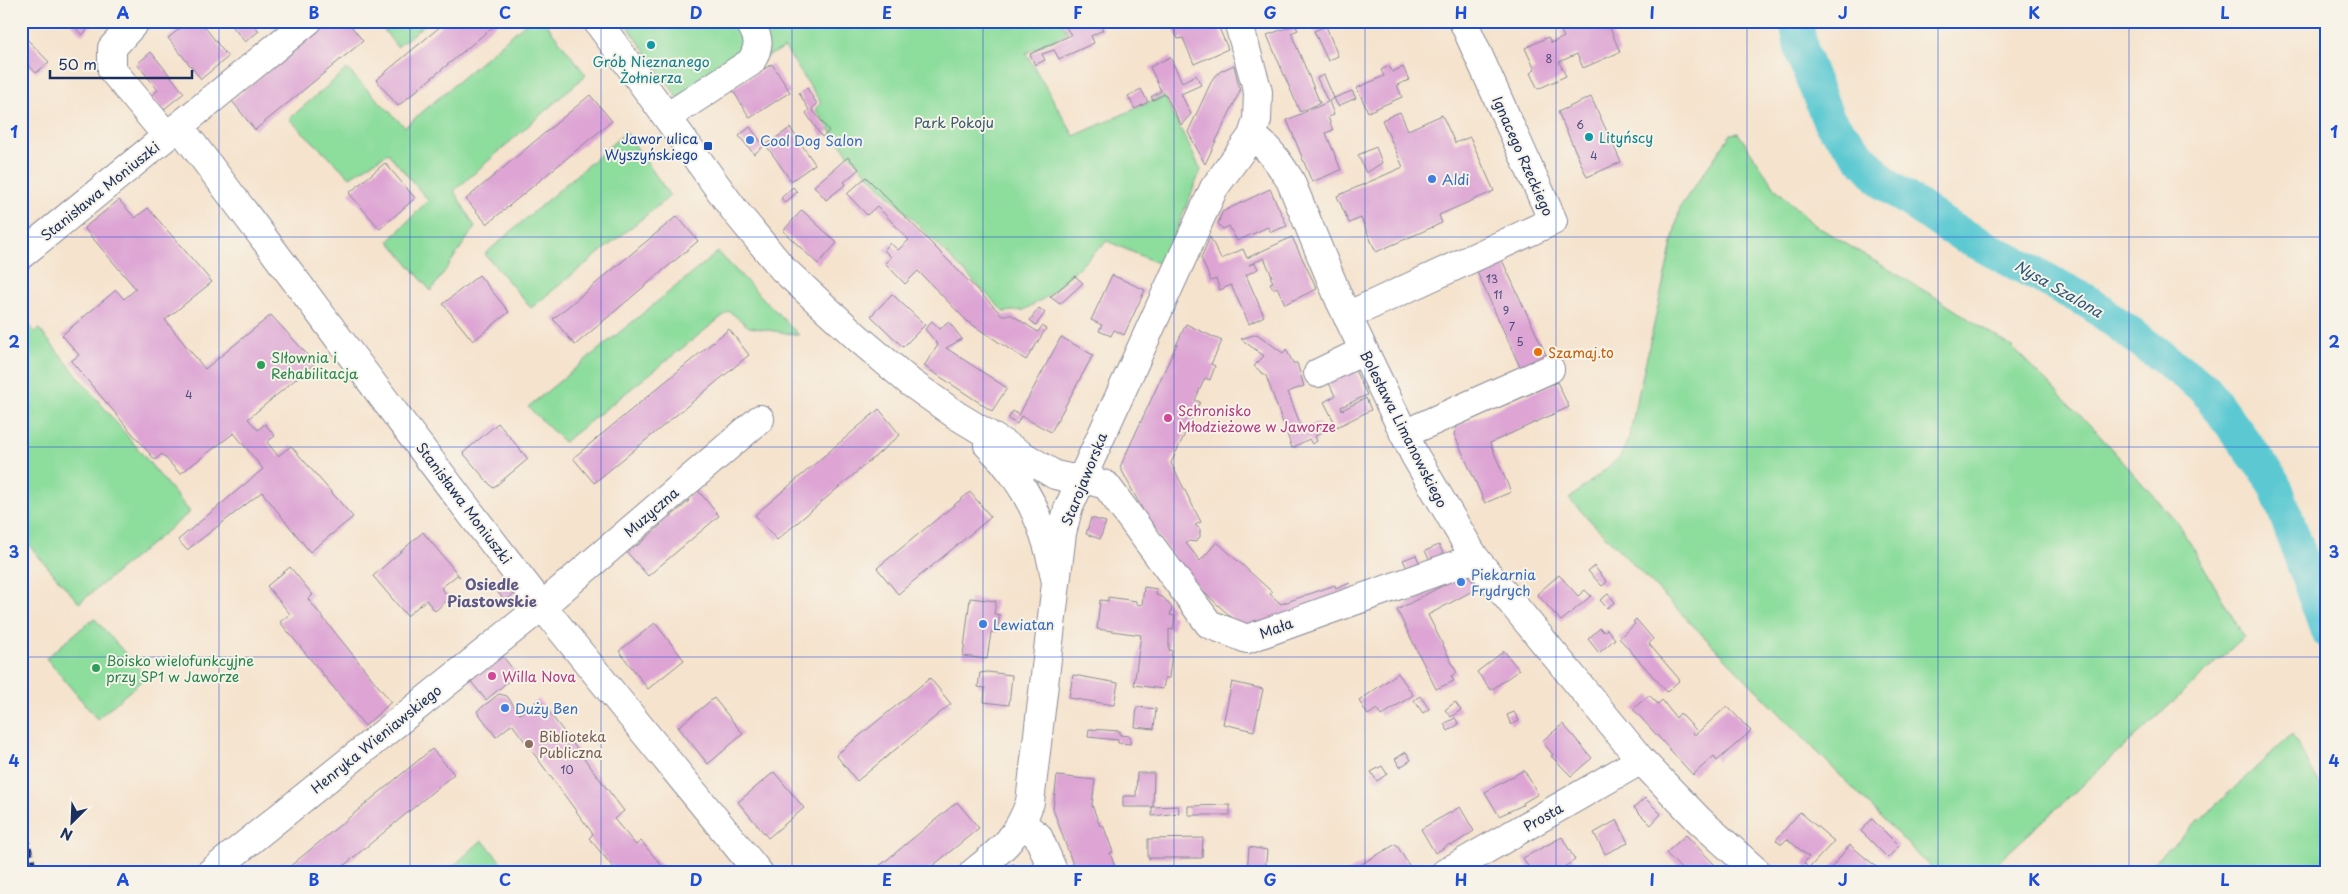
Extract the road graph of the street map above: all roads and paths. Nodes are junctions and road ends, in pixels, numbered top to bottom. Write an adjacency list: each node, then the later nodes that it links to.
1 (308, 21): 8 (street, Stanisława Moniuszki)
2 (597, 21): 7 (street)
3 (749, 21): 7 (street)
4 (1238, 21): 9 (street)
5 (1463, 21): 11 (street, Ignacego Rzeckiego)
6 (129, 24): 8 (street)
7 (667, 118): 15 (street)
8 (173, 131): 10 (street, Stanisława Moniuszki); 21 (street, Stanisława Moniuszki)
9 (1252, 136): 11 (street, Bolesława Limanowskiego); 18 (street, Starojaworska)
10 (21, 255)
11 (1347, 316): 17 (street, Bolesława Limanowskiego)
12 (1351, 357): 14 (street)
13 (1550, 369): 17 (street)
14 (1318, 373)
15 (956, 415): 18 (street, Mała); 20 (street)
16 (760, 419): 21 (street, Muzyczna)
17 (1404, 434): 19 (street, Bolesława Limanowskiego)
18 (1081, 478): 19 (street, Mała); 20 (street, Starojaworska)
19 (1475, 558): 22 (street, Bolesława Limanowskiego)
20 (1056, 583): 23 (street, Starojaworska)
21 (542, 606): 25 (street, Henryka Wieniawskiego); 26 (street, Stanisława Moniuszki)
22 (1641, 760): 24 (street, Bolesława Limanowskiego); 29 (street, Prosta)
23 (1022, 824): 27 (street); 28 (street)
24 (1747, 870)
25 (210, 873)
26 (758, 873)
27 (973, 873)
28 (1054, 873)
29 (1445, 873)

